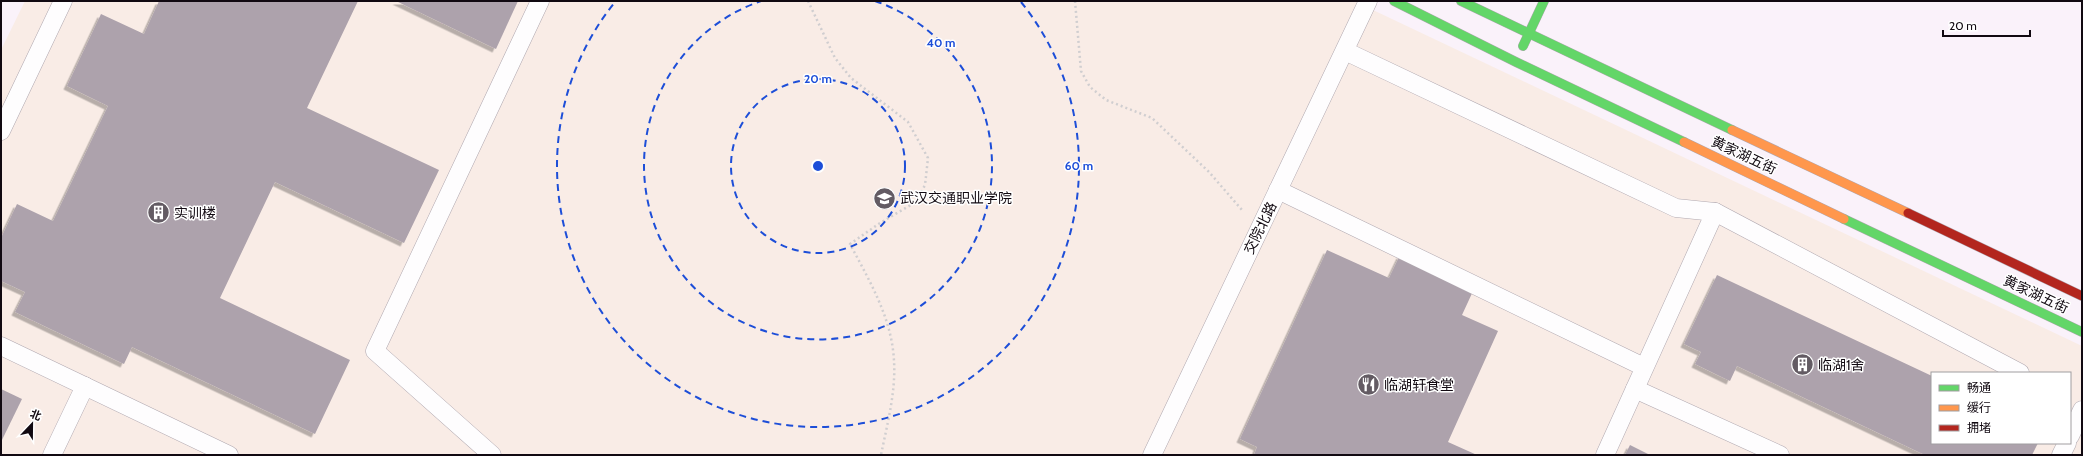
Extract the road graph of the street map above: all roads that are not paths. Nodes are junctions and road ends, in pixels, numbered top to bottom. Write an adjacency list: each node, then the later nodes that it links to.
1 (63, 1): 10 (lane)
2 (540, 1): 27 (lane)
3 (1368, 1): 8 (lane, 交院北路)
4 (1394, 1): 9 (street, 黄家湖五街)
5 (1461, 1): 7 (street, 黄家湖五街)
6 (1544, 1): 7 (street)
7 (1529, 34): 9 (street); 13 (street, 黄家湖五街)
8 (1345, 51): 11 (lane, 交院北路); 12 (lane)
9 (1516, 62): 14 (street, 黄家湖五街)
10 (1, 131)
11 (1278, 190): 16 (lane); 28 (lane, 交院北路)
12 (1715, 212): 16 (lane); 17 (lane)
13 (2082, 296)
14 (2082, 332)
15 (1, 346): 18 (lane)
16 (1644, 367): 19 (lane)
17 (2018, 372)
18 (85, 386): 25 (lane); 26 (lane)
19 (1635, 388): 29 (lane); 30 (lane)
20 (2071, 400): 21 (lane)
21 (2082, 406)
22 (2082, 410): 23 (lane)
23 (2071, 434)
24 (2066, 444): 31 (lane)
25 (52, 455)
26 (229, 455)
27 (492, 455)
28 (1152, 455)
29 (1604, 455)
30 (1780, 455)
31 (2061, 455)

